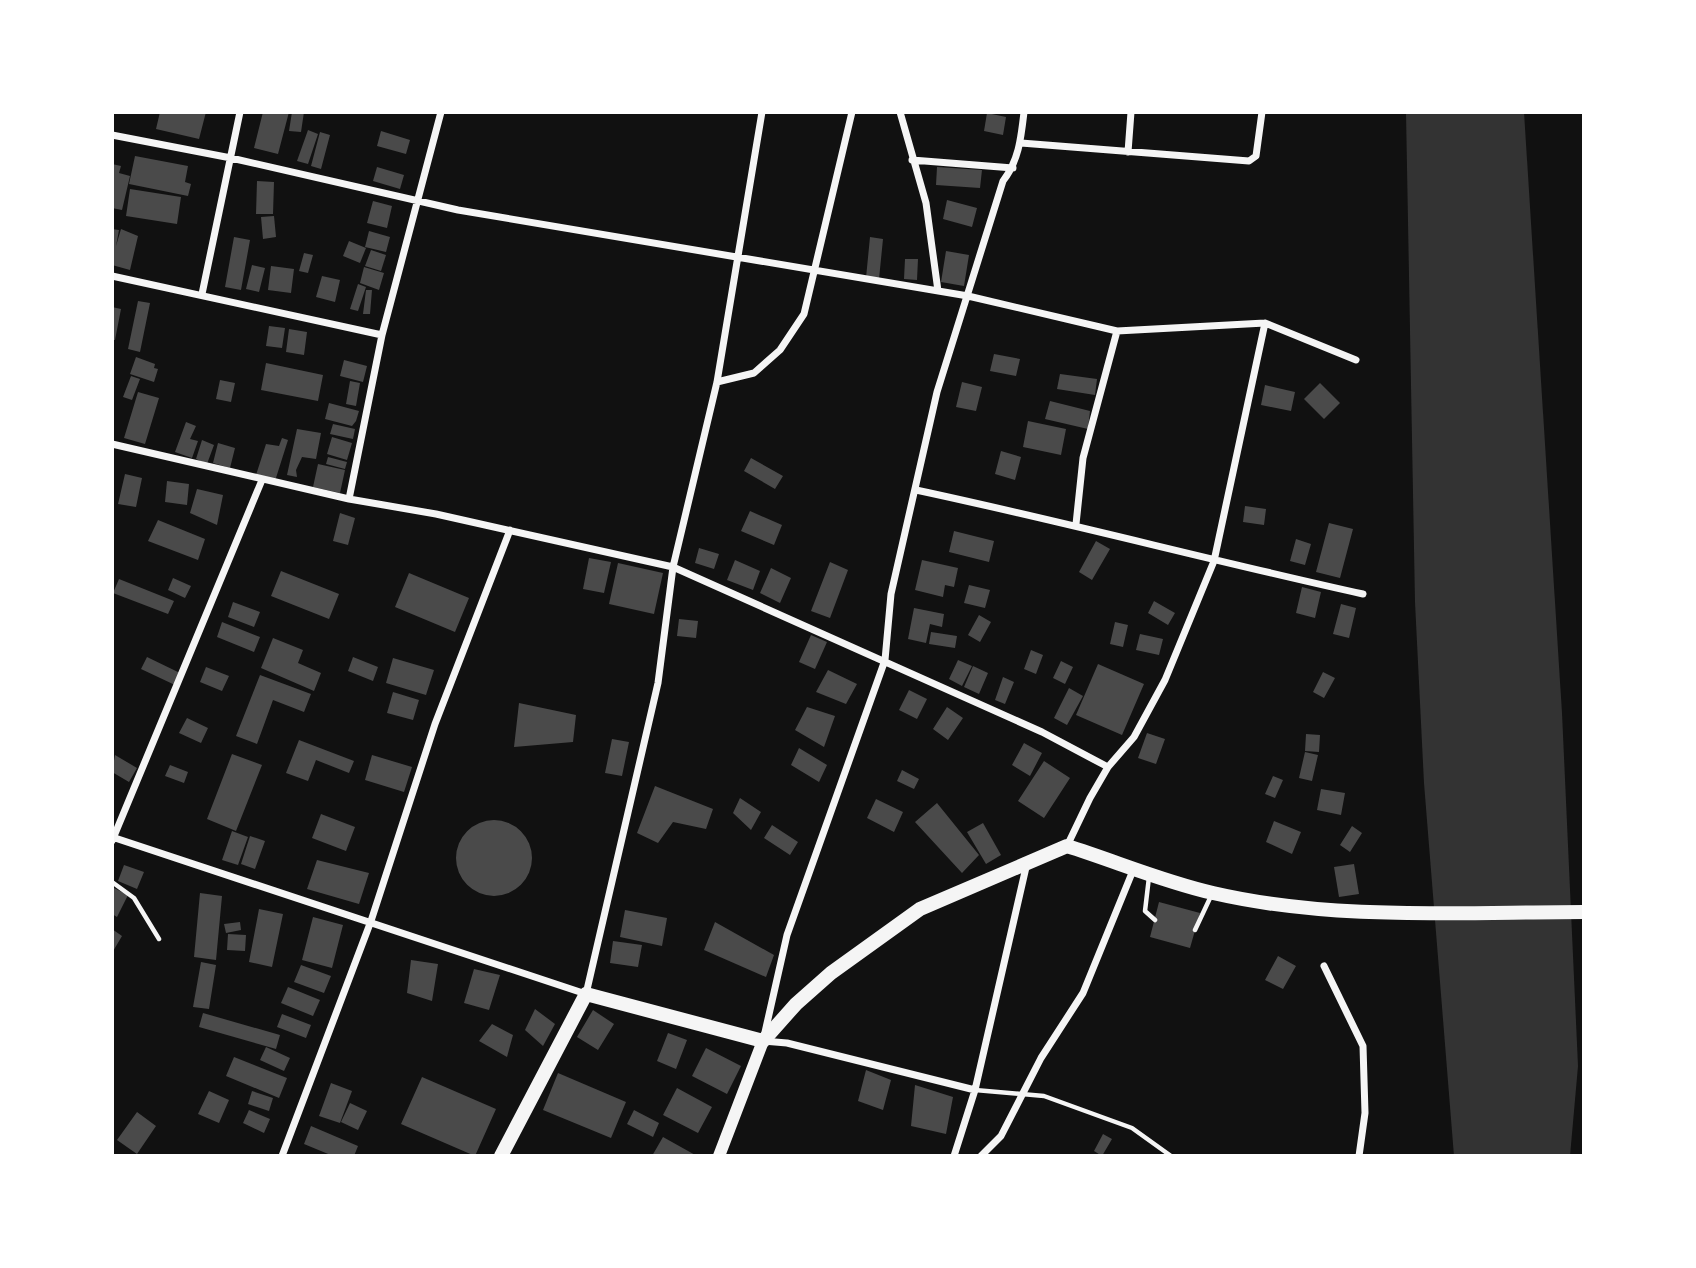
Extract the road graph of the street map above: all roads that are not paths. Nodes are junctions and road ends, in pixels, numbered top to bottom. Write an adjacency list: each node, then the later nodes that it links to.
1 (240, 112): 12 (street)
2 (441, 112): 15 (street)
3 (762, 112): 16 (street)
4 (852, 112): 17 (street)
5 (900, 112): 13 (street)
6 (1024, 112): 10 (street)
7 (1131, 112): 11 (street)
8 (1262, 112): 11 (street)
9 (112, 135): 12 (street)
10 (1021, 143): 11 (street); 14 (street)
11 (1128, 152)
12 (231, 158): 15 (street); 20 (street)
13 (912, 160): 14 (street); 19 (street)
14 (1013, 167): 21 (street)
15 (418, 201): 16 (street); 24 (street)
16 (736, 257): 17 (street); 26 (street)
17 (817, 270): 19 (street); 26 (street)
18 (112, 276): 20 (street)
19 (939, 291): 21 (street)
20 (202, 294): 24 (street)
21 (968, 296): 23 (street); 29 (street)
22 (1265, 323): 23 (street); 25 (street); 33 (street)
23 (1117, 331): 31 (street)
24 (383, 335): 30 (street)
25 (1356, 360)
26 (717, 382): 34 (street)
27 (112, 444): 28 (street)
28 (262, 480): 30 (street); 38 (street)
29 (916, 490): 31 (street); 36 (street)
30 (349, 499): 32 (street)
31 (1076, 524): 33 (street)
32 (510, 530): 34 (street); 47 (street)
33 (1214, 561): 35 (street); 37 (street)
34 (673, 567): 36 (street); 51 (street)
35 (1363, 594)
36 (885, 660): 37 (street); 52 (street)
37 (1108, 767): 39 (street)
38 (113, 839): 47 (street)
39 (1067, 846): 40 (main road); 41 (main road)
40 (1027, 862): 52 (main road); 53 (street)
41 (1135, 867): 42 (main road); 54 (street)
42 (1149, 872): 44 (main road); 46 (lane)
43 (112, 882): 49 (lane)
44 (1212, 893): 45 (main road); 48 (lane)
45 (1584, 912)
46 (1155, 920)
47 (371, 921): 51 (street); 55 (street)
48 (1195, 930)
49 (159, 939)
50 (1324, 966): 61 (street)
51 (586, 994): 52 (main road); 56 (main road)
52 (763, 1041): 53 (street); 57 (main road)
53 (975, 1090): 54 (lane); 58 (street)
54 (1025, 1093): 59 (street); 60 (lane)
55 (282, 1156)
56 (501, 1156)
57 (719, 1156)
58 (954, 1156)
59 (981, 1156)
60 (1171, 1156)
61 (1359, 1156)

